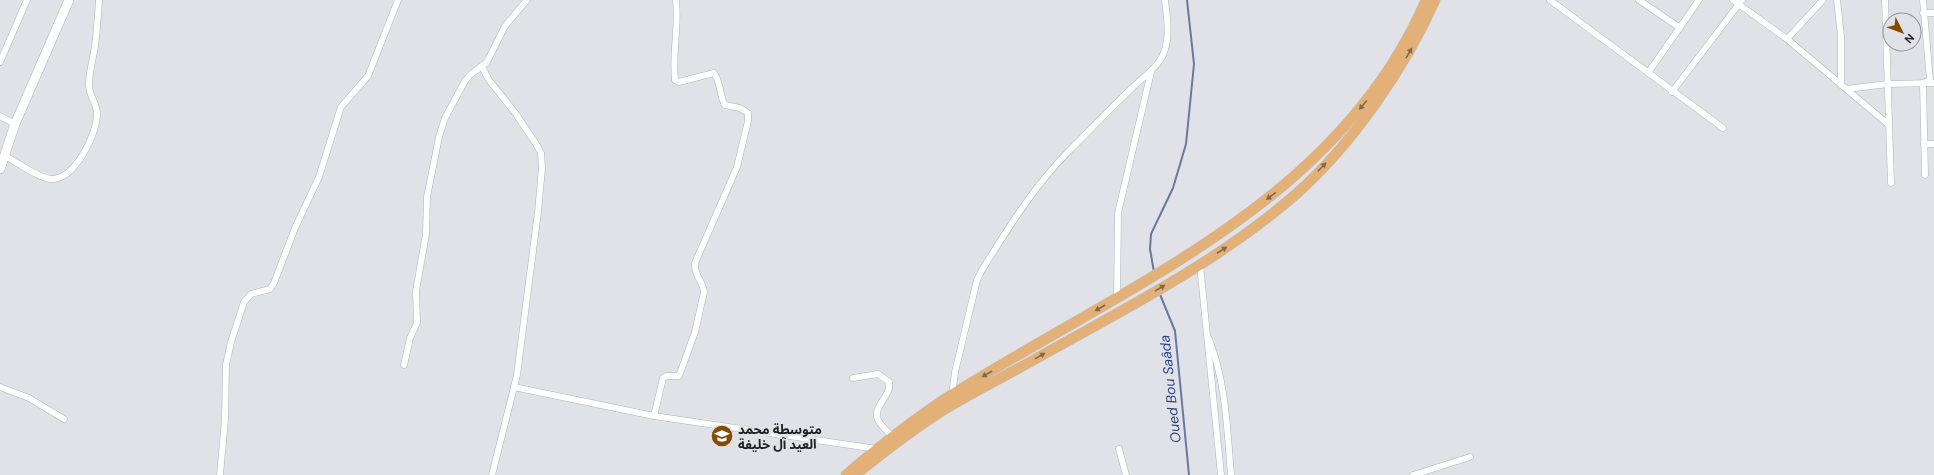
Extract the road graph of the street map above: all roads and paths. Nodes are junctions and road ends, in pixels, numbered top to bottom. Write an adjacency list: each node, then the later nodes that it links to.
1 (27, 0): 22 (street)
2 (69, 0): 32 (main road)
3 (99, 0): 37 (street)
4 (398, 0): 55 (street)
5 (527, 0): 23 (street)
6 (676, 0): 49 (street)
7 (1165, 0): 24 (street)
8 (1426, 0): 42 (main road, one-way to 42)
9 (1435, 0): 41 (main road, one-way to 9)
10 (1550, 0): 25 (street)
11 (1639, 0): 20 (street)
12 (1699, 0): 20 (street)
13 (1823, 0): 21 (street)
14 (1837, 0): 29 (street)
15 (1885, 0): 28 (street)
16 (1923, 0): 18 (street)
17 (1738, 1): 21 (street); 30 (street)
18 (1923, 13): 19 (street); 26 (street)
19 (1934, 13)
20 (1680, 28): 25 (street)
21 (1787, 39): 29 (street)
22 (0, 62)
23 (482, 67): 44 (street); 47 (street)
24 (1151, 72): 42 (street); 48 (street)
25 (1648, 73): 30 (street)
26 (1923, 83): 27 (street); 28 (street); 35 (street)
27 (1934, 83)
28 (1888, 84): 29 (street); 33 (street)
29 (1844, 87): 33 (street)
30 (1672, 92): 34 (street)
31 (0, 116): 32 (street)
32 (15, 124): 37 (main road)
33 (1889, 125): 40 (street)
34 (1723, 128)
35 (1924, 144): 36 (street); 39 (street)
36 (1934, 144)
37 (5, 156): 38 (main road)
38 (0, 169)
39 (1925, 175)
40 (1891, 183)
41 (1200, 264): 43 (street); 53 (main road, one-way to 41)
42 (1117, 298): 48 (main road, one-way to 48)
43 (1206, 331): 60 (street); 61 (street)
44 (404, 365)
45 (853, 378): 51 (street)
46 (0, 386): 50 (street)
47 (514, 387): 49 (street); 56 (street)
48 (952, 395): 51 (main road)
49 (654, 416): 53 (street)
50 (64, 419)
51 (893, 437): 53 (main road)
52 (1119, 449): 59 (street)
53 (881, 450): 57 (main road); 58 (main road)
54 (1470, 457): 62 (street)
55 (220, 475)
56 (492, 475)
57 (846, 475)
58 (854, 475)
59 (1126, 475)
60 (1221, 475)
61 (1231, 475)
62 (1413, 475)

